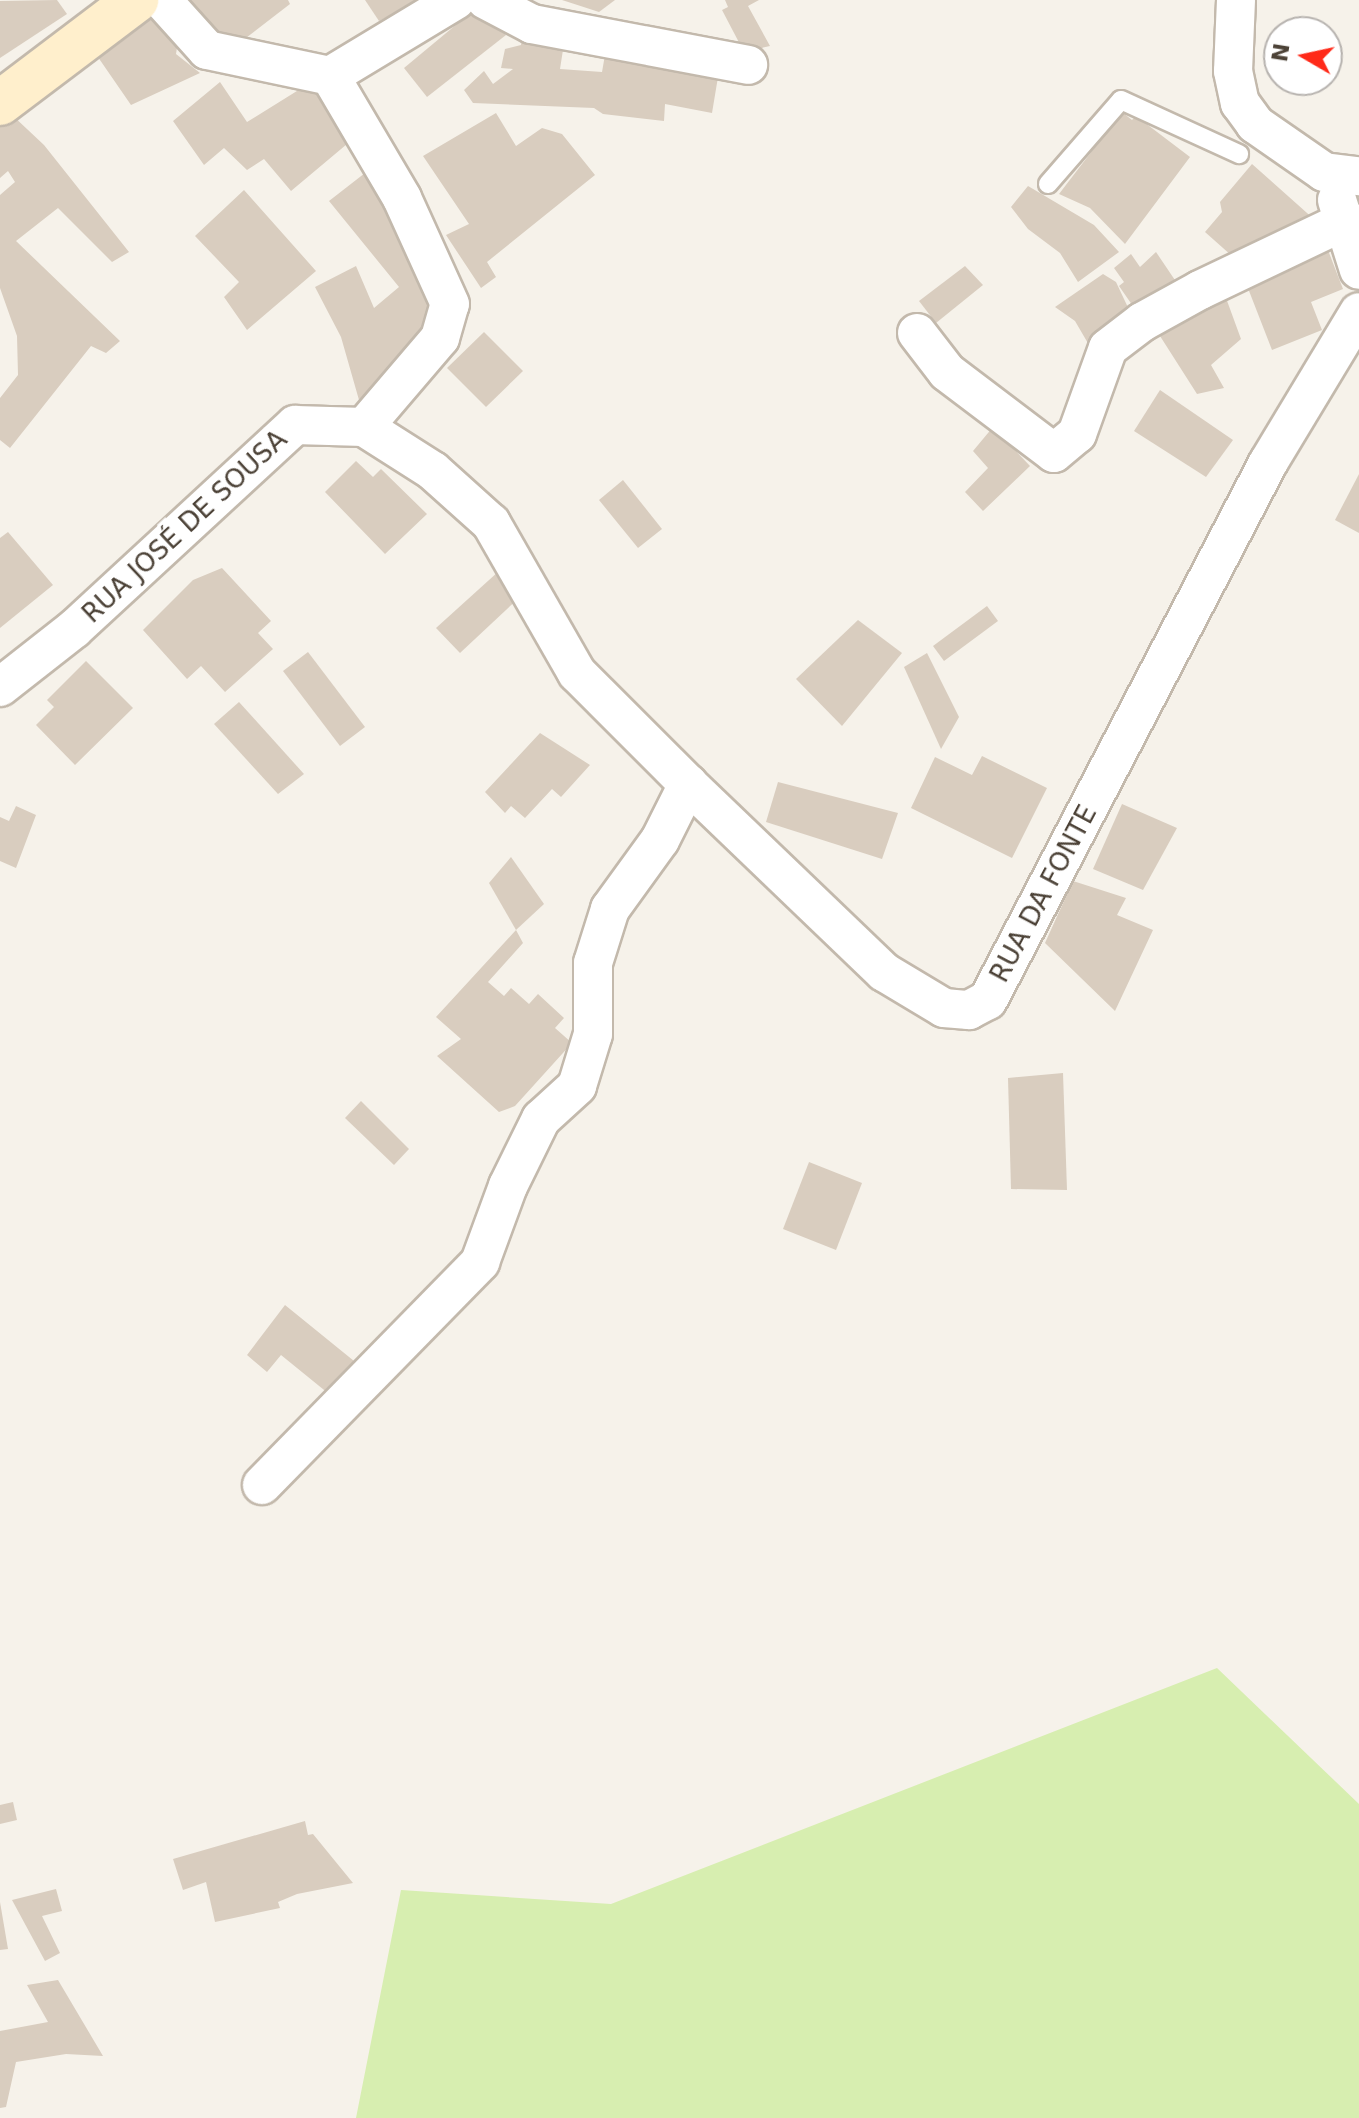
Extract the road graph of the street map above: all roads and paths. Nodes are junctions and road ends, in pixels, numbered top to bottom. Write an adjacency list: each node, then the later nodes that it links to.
1 (136, 0): 8 (main road)
2 (162, 0): 7 (street)
3 (456, 0): 7 (street)
4 (486, 0): 6 (street)
5 (1236, 0): 10 (street)
6 (748, 65)
7 (330, 76): 16 (street)
8 (0, 103)
9 (1239, 154): 11 (lane)
10 (1341, 174): 12 (street)
11 (1048, 184)
12 (1347, 220): 13 (street); 15 (street)
13 (1359, 270)
14 (1359, 312): 18 (street, RUA DA FONTE)
15 (917, 333)
16 (364, 427): 17 (street, RUA JOSÉ DE SOUSA); 18 (street, RUA DA FONTE)
17 (0, 687)
18 (688, 784): 19 (street)
19 (262, 1485)

